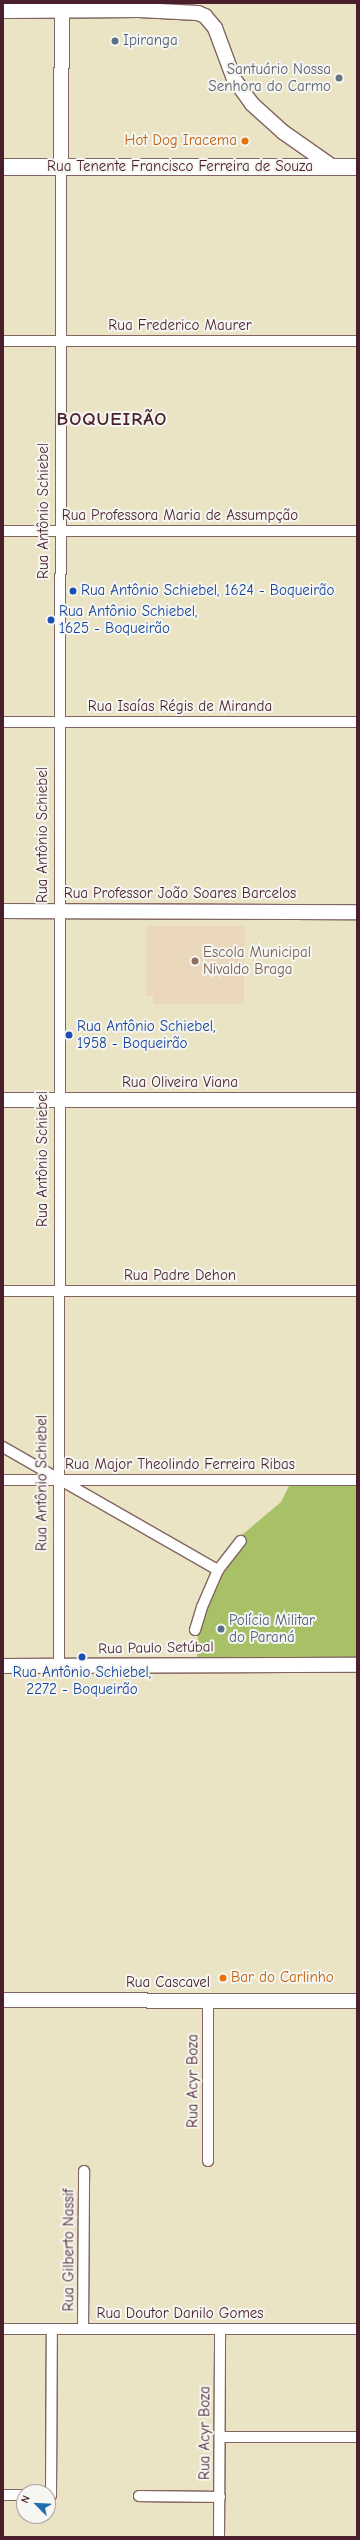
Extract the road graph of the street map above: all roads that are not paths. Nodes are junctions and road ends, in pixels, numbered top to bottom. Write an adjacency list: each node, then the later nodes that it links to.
1 (62, 7): 2 (main road); 4 (main road, Rua Antônio Schiebel); 5 (main road)
2 (3, 11)
3 (3, 167): 4 (main road, Rua Tenente Francisco Ferreira de Souza)
4 (61, 167): 5 (main road, Rua Tenente Francisco Ferreira de Souza); 8 (street, Rua Antônio Schiebel)
5 (333, 167): 6 (main road, Rua Tenente Francisco Ferreira de Souza)
6 (357, 167)
7 (3, 341): 8 (street, Rua Frederico Maurer)
8 (61, 341): 9 (street, Rua Frederico Maurer); 11 (street, Rua Antônio Schiebel)
9 (357, 342)
10 (3, 531): 11 (street, Rua Professora Maria de Assumpção)
11 (61, 531): 12 (street, Rua Professora Maria de Assumpção); 14 (street, Rua Antônio Schiebel)
12 (357, 531)
13 (3, 722): 14 (street, Rua Isaías Régis de Miranda)
14 (60, 722): 15 (street, Rua Isaías Régis de Miranda); 17 (street, Rua Antônio Schiebel)
15 (357, 722)
16 (3, 911): 17 (main road, Rua Professor João Soares Barcelos)
17 (60, 911): 18 (main road, Rua Professor João Soares Barcelos); 20 (street, Rua Antônio Schiebel)
18 (357, 912)
19 (3, 1100): 20 (main road, Rua Oliveira Viana)
20 (60, 1100): 21 (main road, Rua Oliveira Viana); 23 (street, Rua Antônio Schiebel)
21 (357, 1100)
22 (3, 1291): 23 (street, Rua Padre Dehon)
23 (59, 1291): 24 (street, Rua Padre Dehon); 27 (street, Rua Antônio Schiebel)
24 (357, 1291)
25 (3, 1447): 27 (street)
26 (3, 1480): 27 (street, Rua Major Theolindo Ferreira Ribas)
27 (59, 1480): 28 (street, Rua Major Theolindo Ferreira Ribas); 30 (street); 34 (street, Rua Antônio Schiebel)
28 (357, 1480)
29 (241, 1541): 30 (street)
30 (218, 1570): 31 (street)
31 (196, 1630)
32 (357, 1665): 34 (main road, Rua Paulo Setúbal)
33 (3, 1666): 34 (main road, Rua Paulo Setúbal)
34 (59, 1666)
35 (3, 2000): 36 (main road, Rua Cascavel)
36 (208, 2001): 37 (main road, Rua Cascavel); 38 (street, Rua Acyr Boza)
37 (357, 2001)
38 (208, 2161)
39 (84, 2171): 42 (street, Rua Gilberto Nassif)
40 (3, 2329): 41 (street, Rua Doutor Danilo Gomes)
41 (52, 2329): 42 (street, Rua Doutor Danilo Gomes); 47 (street)
42 (83, 2329): 43 (street, Rua Doutor Danilo Gomes)
43 (220, 2329): 44 (street, Rua Doutor Danilo Gomes); 45 (street, Rua Acyr Boza)
44 (357, 2330)
45 (220, 2437): 46 (street); 51 (street, Rua Acyr Boza)
46 (357, 2437)
47 (50, 2484)
48 (3, 2495): 49 (street)
49 (16, 2495)
50 (140, 2496): 51 (street)
51 (220, 2497): 52 (street, Rua Acyr Boza)
52 (219, 2537)

